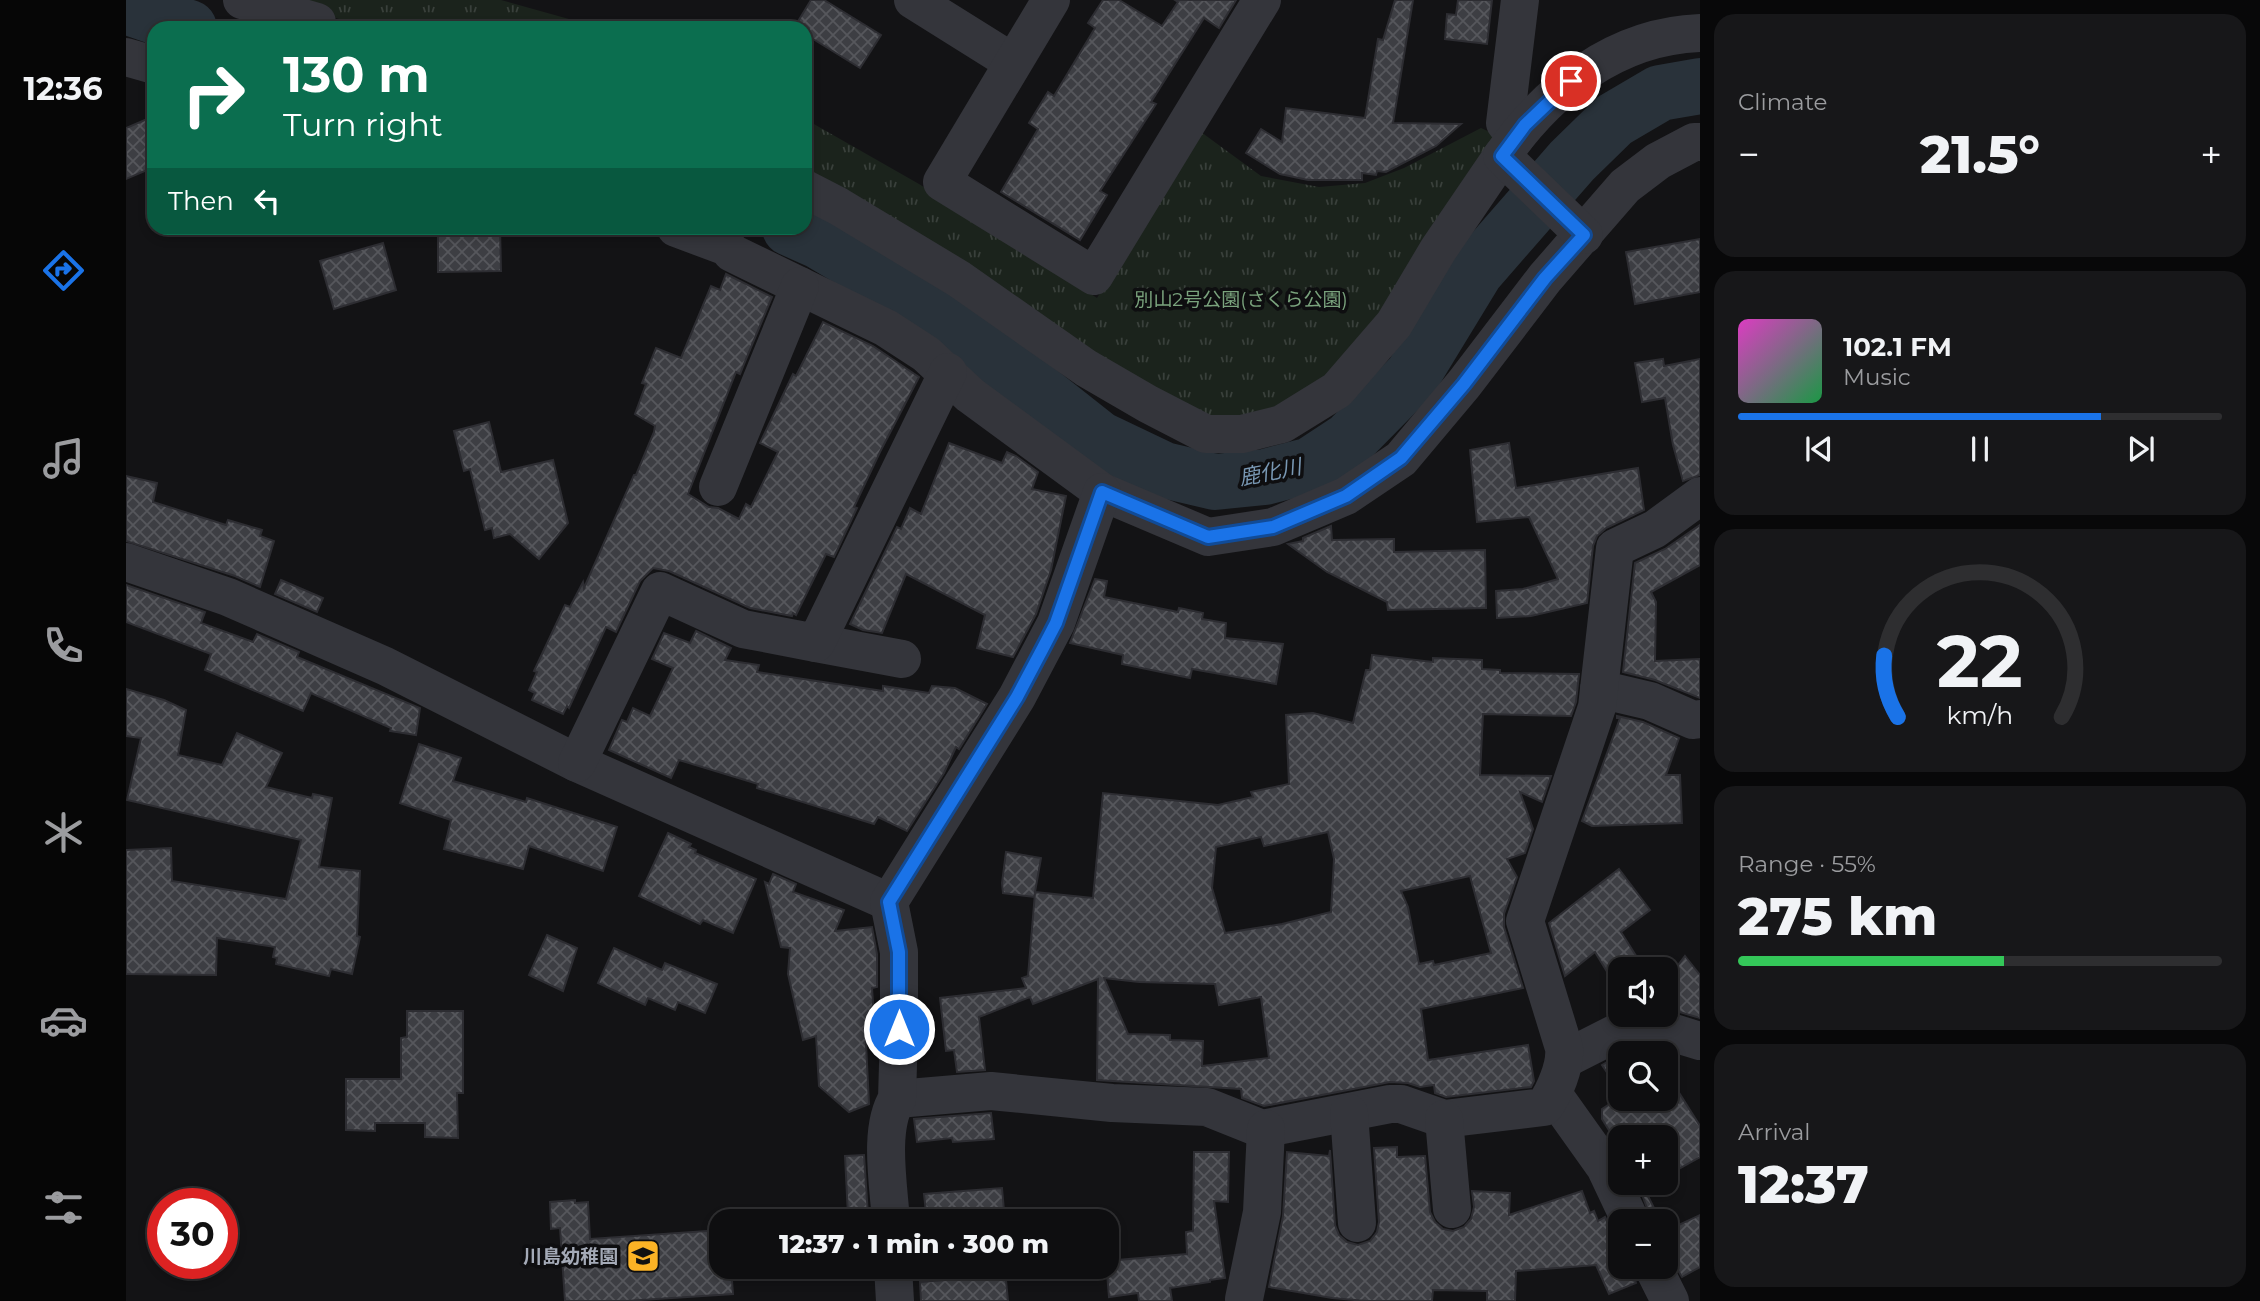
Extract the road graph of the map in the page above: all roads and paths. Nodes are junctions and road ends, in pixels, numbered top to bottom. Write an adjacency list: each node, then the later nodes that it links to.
1 (242, 0): 6 (street)
2 (914, 0): 9 (street)
3 (1051, 0): 9 (street)
4 (1262, 0): 9 (street)
5 (1520, 0): 12 (street)
6 (325, 17)
7 (1700, 33): 12 (street)
8 (126, 57): 10 (street)
9 (1012, 62)
10 (147, 63)
11 (1700, 142): 14 (street)
12 (1509, 152): 13 (street); 14 (street)
13 (812, 193)
14 (1576, 227): 19 (street)
15 (695, 235): 16 (street)
16 (800, 286): 17 (street); 18 (street)
17 (948, 372): 19 (street); 22 (street)
18 (719, 487)
19 (1102, 492): 27 (street)
20 (1700, 496): 24 (street)
21 (126, 562): 26 (street)
22 (816, 643): 23 (street); 26 (street)
23 (902, 659)
24 (1599, 689): 25 (street); 29 (street)
25 (1700, 719)
26 (577, 763): 27 (street)
27 (889, 902): 30 (street)
28 (1700, 1041): 29 (street)
29 (1559, 1076): 32 (street); 36 (street)
30 (897, 1099): 33 (street); 34 (street)
31 (1349, 1113): 32 (street); 33 (street); 37 (street)
32 (1444, 1119): 35 (street)
33 (1266, 1129): 40 (street)
34 (890, 1209)
35 (1452, 1209)
36 (1625, 1209)
37 (1357, 1223)
38 (894, 1279): 41 (street)
39 (1659, 1279): 42 (street)
40 (1244, 1300)
41 (895, 1301)
42 (1670, 1301)

